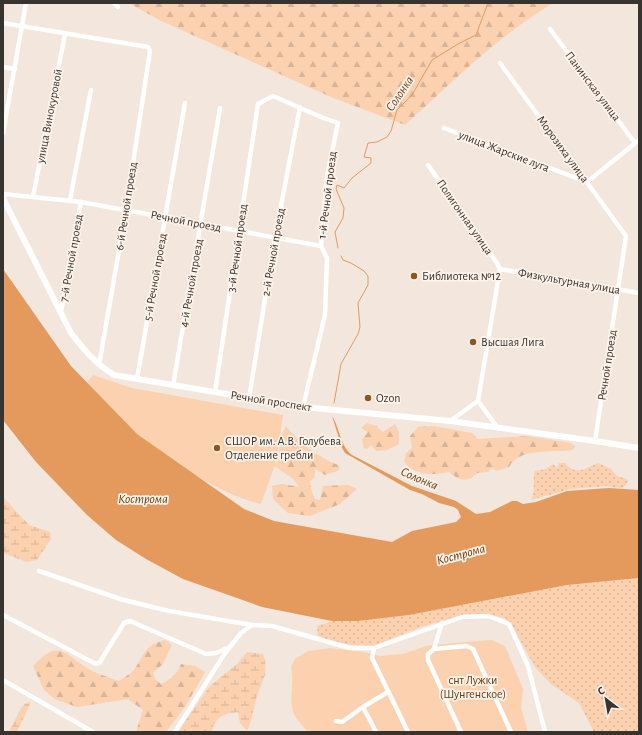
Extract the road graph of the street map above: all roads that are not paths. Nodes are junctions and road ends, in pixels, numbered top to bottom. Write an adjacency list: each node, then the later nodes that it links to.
1 (26, 3): 5 (street)
2 (114, 3): 3 (street)
3 (118, 7)
4 (3, 23): 5 (street)
5 (22, 26): 7 (street); 10 (street)
6 (550, 29): 17 (street, Панинская улица)
7 (65, 34): 21 (street, улица Винокуровой); 25 (street, 6-й Речной проезд)
8 (500, 62): 19 (street, Морозиха улица)
9 (3, 66): 10 (street)
10 (15, 69): 16 (street)
11 (91, 90): 23 (street, 7-й Речной проезд)
12 (185, 103): 26 (street, 5-й Речной проезд)
13 (300, 107): 28 (street, 3-й Речной проезд); 29 (street, 2-й Речной проезд); 30 (street, 1-й Речной проезд)
14 (220, 108): 27 (street, 4-й Речной проезд)
15 (444, 128): 19 (street, улица Жарские луга)
16 (3, 133)
17 (637, 142): 19 (street)
18 (428, 165): 31 (street, Полигонная улица)
19 (587, 182): 32 (street, Морозиха улица)
20 (3, 194): 21 (street, Речной проезд)
21 (33, 197): 23 (street, Речной проезд)
22 (3, 198): 34 (street, Речной проспект)
23 (70, 200): 24 (street, Речной проезд)
24 (81, 202): 25 (street, Речной проезд); 34 (street, 7-й Речной проезд)
25 (126, 210): 26 (street, Речной проезд); 35 (street, 6-й Речной проезд)
26 (166, 217): 27 (street, Речной проезд); 36 (street, 5-й Речной проезд)
27 (202, 224): 28 (street, Речной проезд); 37 (street, 4-й Речной проезд)
28 (239, 231): 29 (street, Речной проезд); 38 (street, 3-й Речной проезд)
29 (275, 237): 30 (street, Речной проезд); 39 (street, 2-й Речной проезд)
30 (321, 246): 41 (street, 1-й Речной проезд)
31 (500, 269): 32 (street, Физкультурная улица); 40 (street)
32 (618, 290): 33 (street, Физкультурная улица); 44 (street, Речной проезд)
33 (639, 293)
34 (60, 314): 35 (street, Речной проспект)
35 (99, 365): 36 (street, Речной проспект)
36 (137, 380): 37 (street, Речной проспект)
37 (173, 386): 38 (street, Речной проспект)
38 (215, 392): 39 (street, Речной проспект)
39 (249, 398): 41 (street, Речной проспект)
40 (478, 401): 42 (street); 43 (street)
41 (303, 407): 42 (street, Речной проспект)
42 (450, 422): 43 (street, Речной проспект)
43 (498, 428): 44 (street, Речной проспект)
44 (595, 441): 45 (street, Речной проспект)
45 (639, 448)
46 (39, 571): 49 (street)
47 (3, 615): 50 (street)
48 (442, 623): 51 (street); 52 (street); 63 (street)
49 (252, 626): 50 (street); 51 (street)
50 (229, 648): 58 (street)
51 (374, 648): 54 (street)
52 (434, 649): 61 (street); 62 (street)
53 (3, 680): 57 (street)
54 (388, 692): 55 (street); 60 (street)
55 (363, 707): 56 (street); 59 (street)
56 (336, 720)
57 (93, 732)
58 (174, 732)
59 (376, 732)
60 (408, 732)
61 (461, 732)
62 (511, 732)
63 (545, 732)

